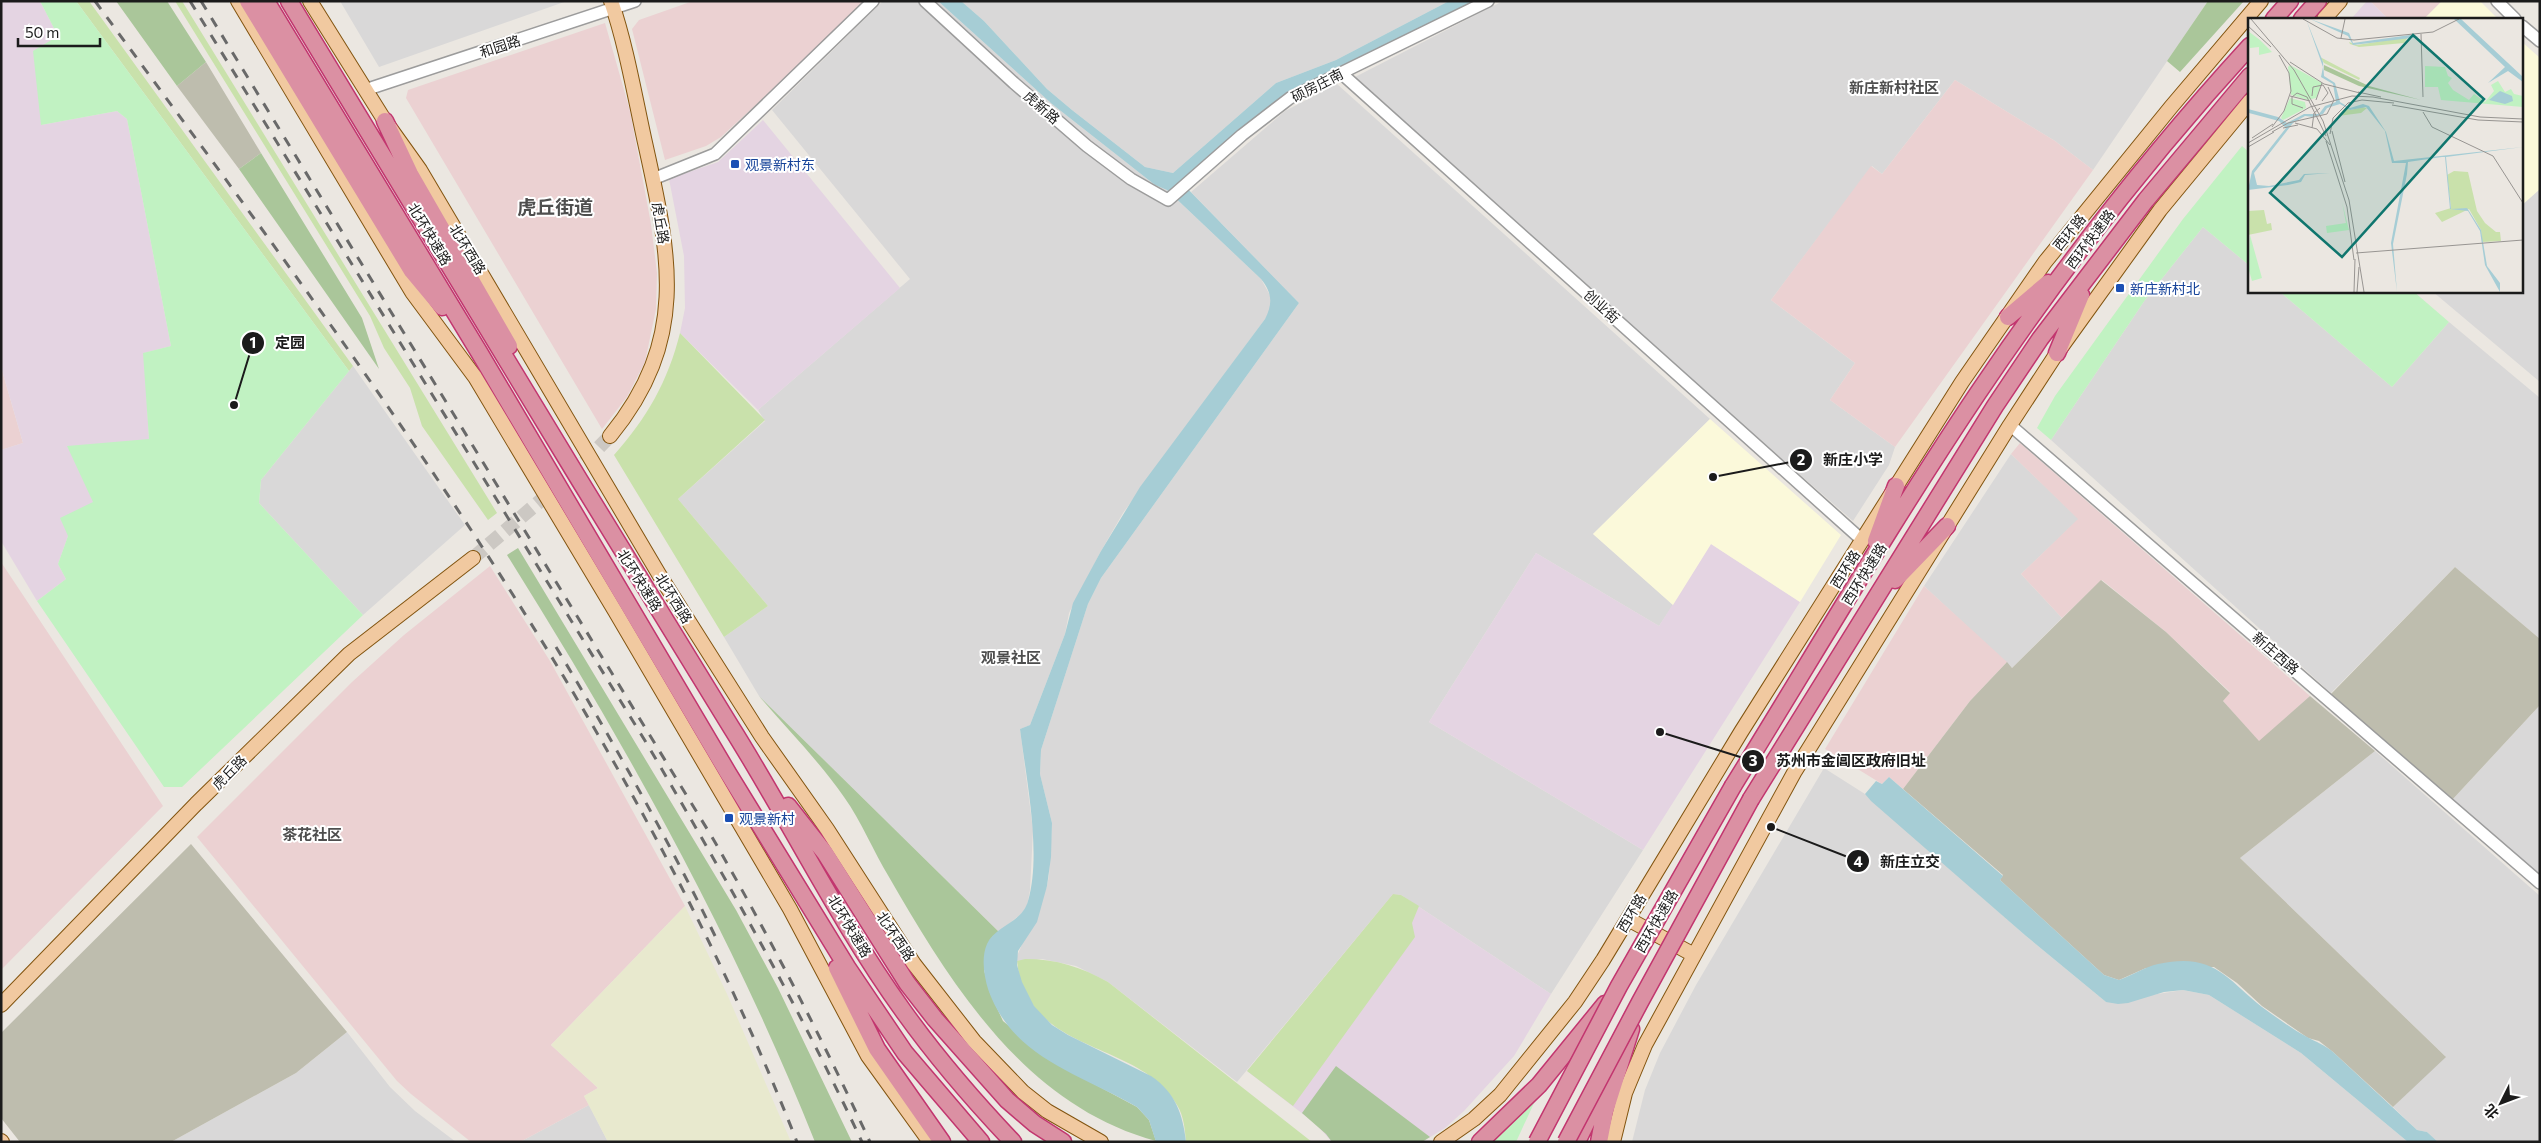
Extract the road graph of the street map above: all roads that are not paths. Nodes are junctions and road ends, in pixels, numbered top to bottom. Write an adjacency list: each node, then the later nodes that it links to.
1 (238, 1): 53 (main road)
2 (248, 1): 33 (highway)
3 (266, 1): 33 (highway, 北环快速路)
4 (289, 1): 36 (highway, 北环快速路)
5 (310, 1): 25 (main road, 北环西路)
6 (635, 1): 15 (street, 和园路)
7 (873, 1): 28 (street)
8 (925, 1): 29 (street, 虎新路)
9 (1488, 1): 23 (street, 硕房庄南)
10 (2261, 1): 32 (main road, 西环路)
11 (2290, 1): 16 (highway)
12 (2318, 1): 17 (highway)
13 (2340, 1): 18 (main road)
14 (2497, 1): 19 (street)
15 (613, 5): 25 (street, 和园路); 28 (main road, 虎丘路)
16 (2275, 18)
17 (2303, 18)
18 (2325, 18)
19 (2514, 18)
20 (2524, 28): 21 (street)
21 (2540, 41)
22 (2248, 48): 30 (highway, 西环快速路)
23 (1341, 73): 29 (street, 硕房庄南); 40 (street, 创业街)
24 (2248, 78): 31 (highway, 西环快速路)
25 (365, 90): 27 (main road, 北环西路)
26 (2248, 103): 34 (main road)
27 (384, 121): 36 (highway); 58 (main road, 北环西路)
28 (653, 179): 37 (main road, 虎丘路)
29 (1170, 199)
30 (2071, 264): 32 (highway); 42 (highway, 西环快速路)
31 (2090, 273): 34 (highway); 43 (highway, 西环快速路)
32 (2008, 316): 38 (main road, 西环路)
33 (479, 352): 46 (highway, 北环快速路)
34 (2057, 353): 35 (main road)
35 (2010, 425): 39 (main road); 45 (street, 新庄西路)
36 (546, 428): 44 (highway, 北环快速路)
37 (610, 436)
38 (1896, 486): 40 (main road, 西环路); 42 (highway)
39 (1947, 526): 43 (highway); 48 (main road)
40 (1862, 540): 47 (main road, 西环路)
41 (473, 558): 51 (main road, 虎丘路)
42 (1865, 572): 49 (highway, 西环快速路, bridge)
43 (1870, 607): 50 (highway, 西环快速路, bridge)
44 (748, 753): 56 (highway, 北环快速路); 57 (highway)
45 (2540, 883)
46 (801, 892): 54 (highway); 55 (highway, 北环快速路)
47 (1628, 919): 48 (main road); 59 (main road, 西环路)
48 (1694, 955): 65 (main road)
49 (1619, 986): 60 (highway, bridge); 61 (highway, 西环快速路, bridge)
50 (1640, 1002): 52 (highway, bridge); 62 (highway, 西环快速路, bridge)
51 (1, 1005)
52 (1629, 1034): 63 (highway); 64 (highway)
53 (930, 1142)
54 (942, 1142)
55 (981, 1142)
56 (1014, 1142)
57 (1063, 1142)
58 (1101, 1142)
59 (1441, 1142)
60 (1480, 1142)
61 (1537, 1142)
62 (1566, 1142)
63 (1577, 1142)
64 (1599, 1142)
65 (1613, 1142)

